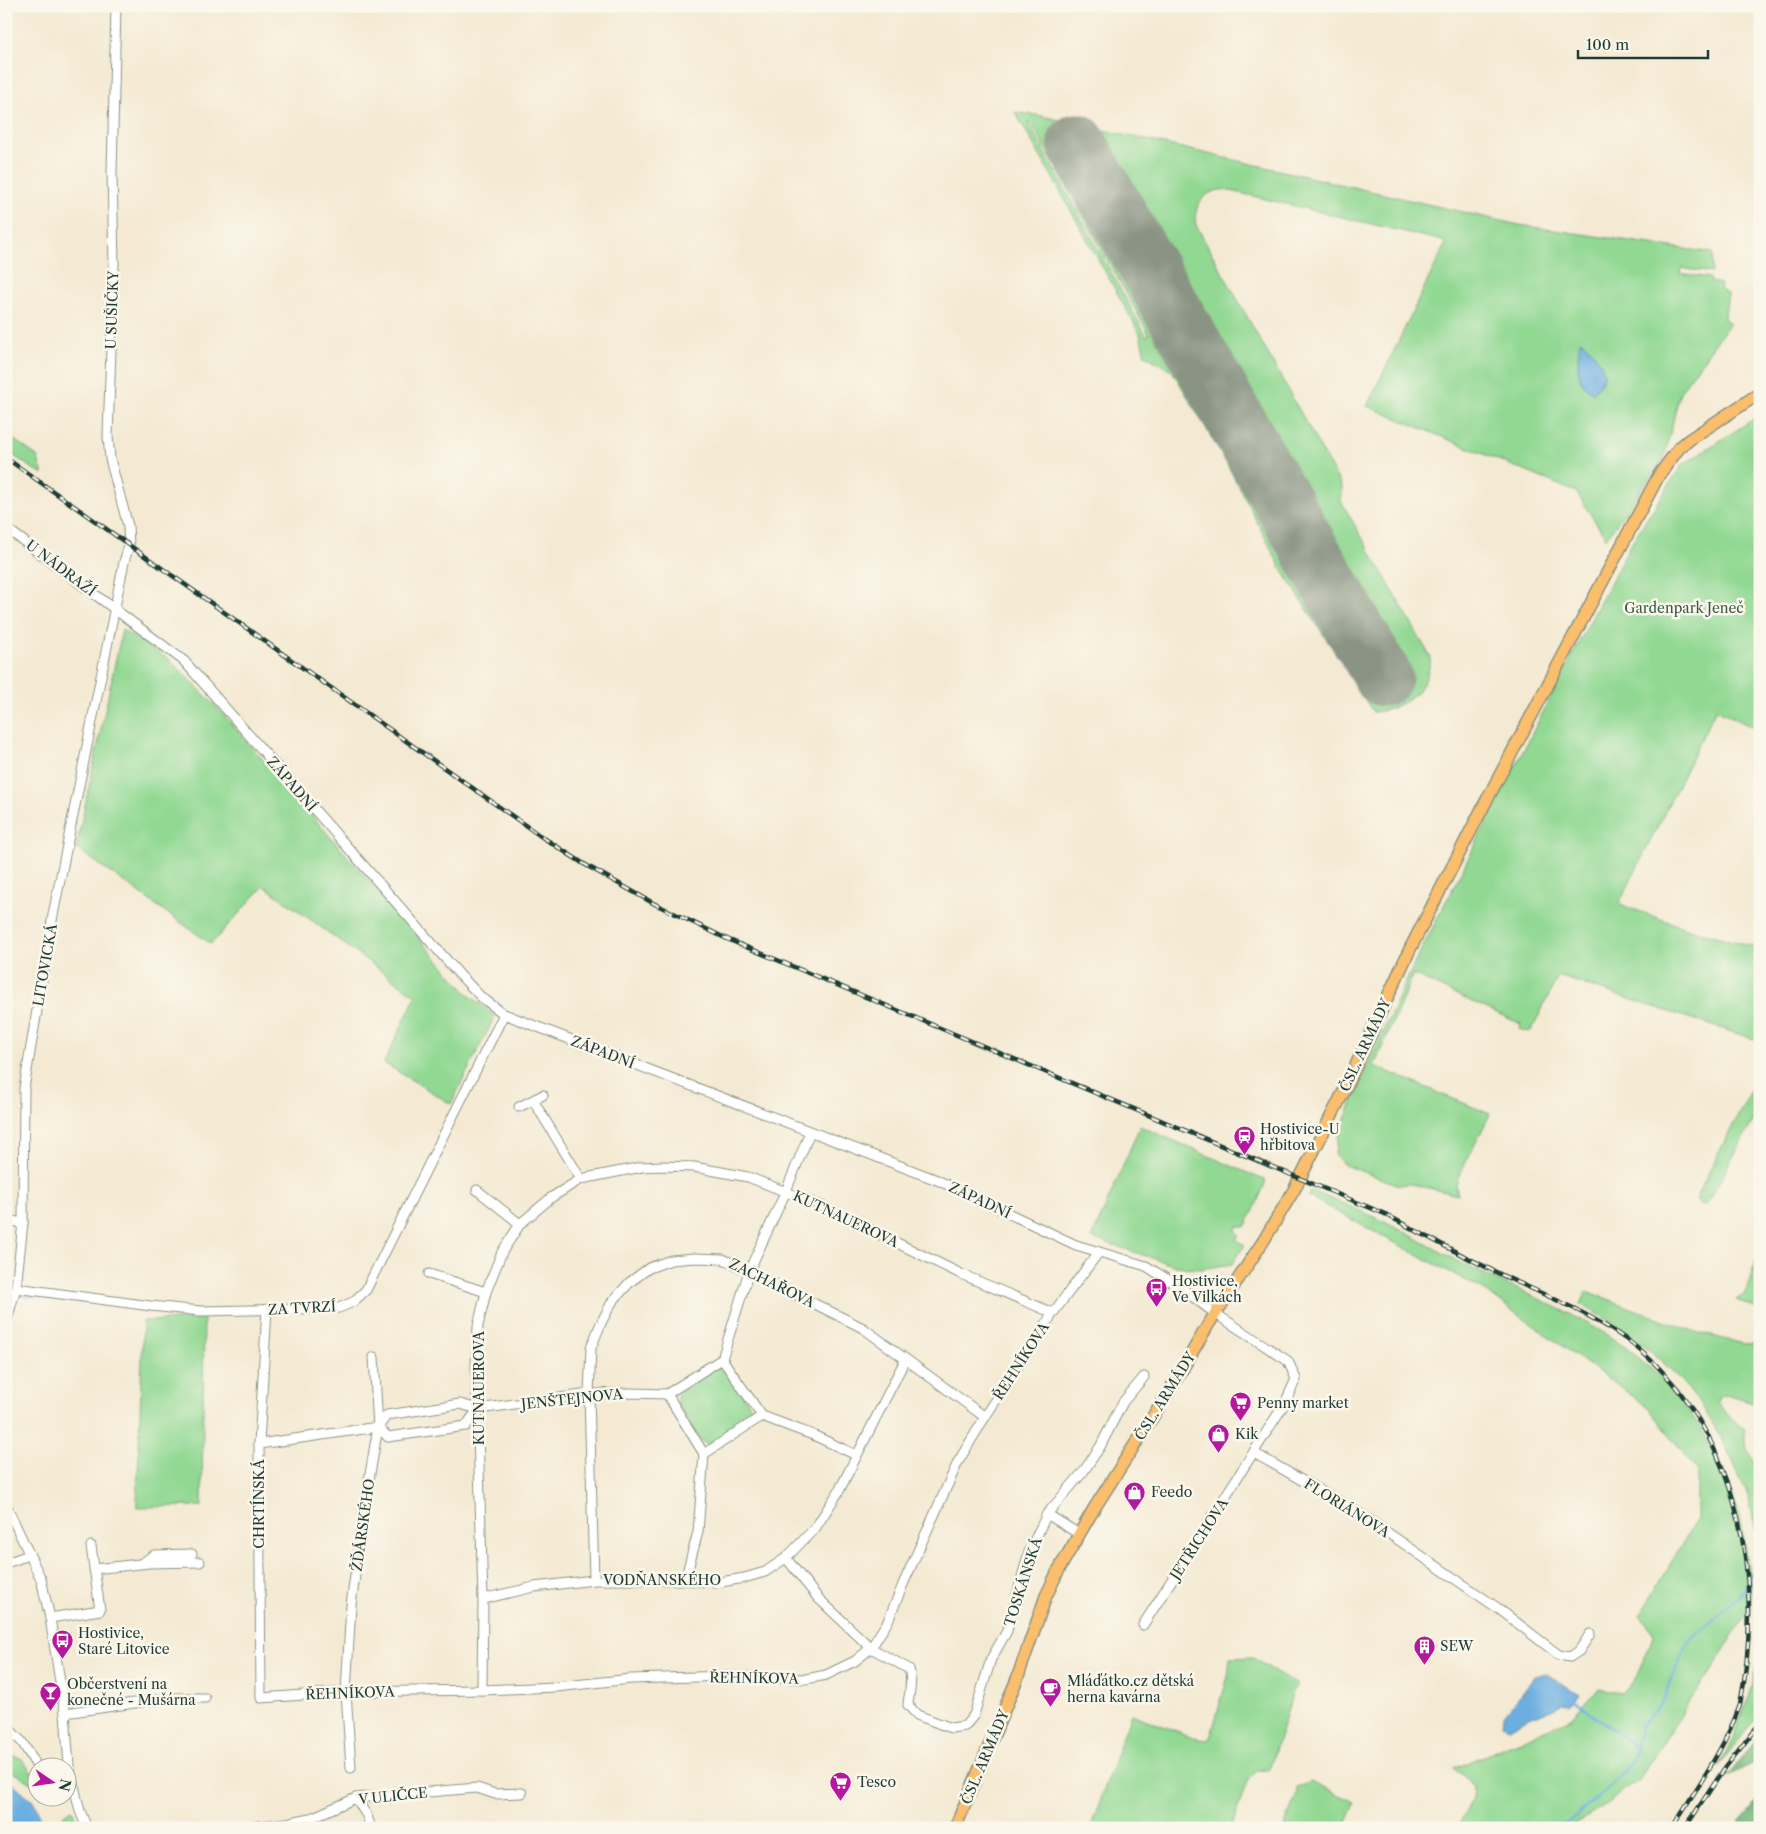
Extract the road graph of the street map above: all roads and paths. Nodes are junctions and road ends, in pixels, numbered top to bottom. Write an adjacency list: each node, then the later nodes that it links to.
1 (116, 6): 4 (street, U SUŠIČKY)
2 (1760, 393): 23 (main road, ČSL. ARMÁDY)
3 (6, 528): 4 (street, U NÁDRAŽÍ)
4 (116, 610): 5 (street, ZÁPADNÍ); 14 (street, LITOVICKÁ)
5 (504, 1014): 9 (street, ZÁPADNÍ); 21 (street, ZA TVRZÍ)
6 (544, 1095): 7 (street)
7 (532, 1100): 8 (street); 10 (street)
8 (519, 1107)
9 (810, 1132): 12 (street); 16 (street, ZÁPADNÍ)
10 (581, 1180): 12 (street, KUTNAUEROVA); 15 (street, KUTNAUEROVA)
11 (477, 1190): 15 (street)
12 (786, 1191): 17 (street); 22 (street, KUTNAUEROVA)
13 (6, 1220): 14 (street)
14 (23, 1223): 19 (street, LITOVICKÁ)
15 (520, 1224): 20 (street, KUTNAUEROVA)
16 (1099, 1252): 22 (street, ŘEHNÍKOVA); 23 (street, ZÁPADNÍ)
17 (750, 1271): 26 (street); 27 (street, ZACHAŘOVA); 29 (street, ZACHAŘOVA)
18 (429, 1274): 20 (street)
19 (16, 1288): 21 (street, ZA TVRZÍ); 24 (street, LITOVICKÁ)
20 (486, 1292): 31 (street, KUTNAUEROVA)
21 (267, 1309): 35 (street, CHRTÍNSKÁ)
22 (1053, 1313): 33 (street, ŘEHNÍKOVA)
23 (1216, 1314): 36 (street); 41 (main road, ČSL. ARMÁDY)
24 (6, 1323)
25 (374, 1357): 34 (street, ŽĎÁRSKÉHO)
26 (722, 1359): 30 (street); 32 (street)
27 (905, 1360): 33 (street, ZACHAŘOVA); 38 (street, VODŇANSKÉHO)
28 (1144, 1377): 40 (street, TOSKÁNSKÁ)
29 (589, 1394): 30 (street, JENŠTEJNOVA); 31 (street, JENŠTEJNOVA); 50 (street, ZACHAŘOVA)
30 (667, 1394): 37 (street)
31 (478, 1409): 34 (street, JENŠTEJNOVA); 34 (street); 52 (street, KUTNAUEROVA)
32 (762, 1416): 37 (street); 38 (street)
33 (985, 1417): 56 (street, ŘEHNÍKOVA)
34 (378, 1427): 35 (street, JENŠTEJNOVA); 58 (street, ŽĎÁRSKÉHO)
35 (259, 1444): 60 (street, CHRTÍNSKÁ)
36 (1254, 1453): 54 (street, JETŘICHOVA); 55 (street, FLORIÁNOVA)
37 (704, 1454): 51 (street)
38 (856, 1455): 45 (street, VODŇANSKÉHO)
39 (6, 1505): 44 (street)
40 (1047, 1514): 41 (street); 56 (street, TOSKÁNSKÁ)
41 (1079, 1534): 69 (main road, ČSL. ARMÁDY)
42 (91, 1546): 49 (street)
43 (192, 1554): 48 (street)
44 (28, 1555): 47 (street); 53 (street)
45 (786, 1558): 51 (street, VODŇANSKÉHO); 56 (street, TOSKÁNSKÁ)
46 (200, 1562): 48 (street)
47 (6, 1563)
48 (140, 1564): 49 (street)
49 (94, 1569): 53 (street)
50 (594, 1580): 51 (street, VODŇANSKÉHO); 52 (street, VODŇANSKÉHO)
51 (685, 1580)
52 (483, 1599): 57 (street, KUTNAUEROVA)
53 (50, 1618): 61 (street)
54 (1143, 1625)
55 (1590, 1634)
56 (871, 1648): 57 (street, ŘEHNÍKOVA)
57 (482, 1690): 58 (street, ŘEHNÍKOVA)
58 (346, 1692): 60 (street, ŘEHNÍKOVA); 65 (street, ŽĎÁRSKÉHO)
59 (205, 1698): 61 (street)
60 (261, 1698)
61 (65, 1713): 64 (street)
62 (6, 1726): 63 (street)
63 (31, 1756)
64 (67, 1756)
65 (350, 1768)
66 (522, 1793): 67 (street, V ULIČCE)
67 (356, 1798): 71 (street, V ULIČCE); 72 (street)
68 (78, 1804): 70 (street)
69 (959, 1826)
70 (87, 1828)
71 (238, 1828)
72 (370, 1828)

